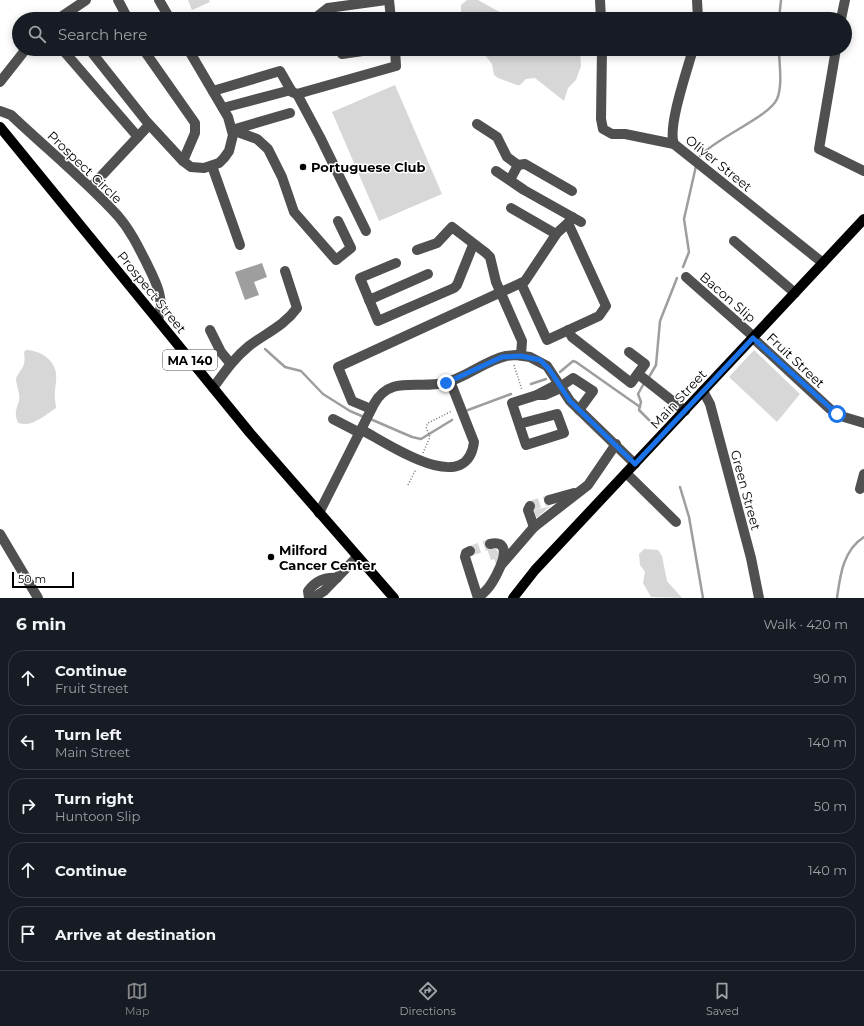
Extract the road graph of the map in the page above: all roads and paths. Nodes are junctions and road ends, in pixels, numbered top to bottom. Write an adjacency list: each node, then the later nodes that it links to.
1 (86, 0): 8 (street)
2 (118, 0): 9 (street)
3 (159, 0): 10 (street)
4 (387, 0): 11 (street); 12 (street)
5 (600, 0): 13 (street)
6 (697, 0): 14 (street)
7 (845, 0): 15 (street)
8 (69, 12)
9 (124, 12)
10 (166, 12)
11 (323, 12)
12 (390, 12)
13 (601, 12)
14 (698, 12)
15 (843, 12)
16 (20, 56): 25 (street)
17 (68, 56): 35 (street)
18 (95, 56): 32 (street)
19 (148, 56): 37 (street)
20 (192, 56): 26 (street)
21 (395, 56): 27 (street)
22 (602, 56): 36 (street)
23 (691, 56): 36 (street, Oliver Street)
24 (835, 56): 41 (street)
25 (0, 82)
26 (213, 92): 27 (street); 28 (street)
27 (294, 92): 28 (street); 50 (street)
28 (223, 108): 34 (street)
29 (0, 111): 43 (street, Prospect Circle)
30 (290, 113): 34 (street)
31 (477, 124): 38 (street)
32 (149, 125): 35 (street); 37 (street)
33 (0, 127): 65 (main road, Prospect Street / MA 140)
34 (232, 130): 39 (street); 48 (street)
35 (138, 137): 43 (street)
36 (674, 144): 57 (street, Oliver Street)
37 (183, 161): 39 (street)
38 (518, 165): 42 (street); 44 (street)
39 (212, 166): 53 (street)
40 (496, 171): 42 (street)
41 (864, 171)
42 (510, 180): 47 (street)
43 (91, 187): 65 (street, Prospect Circle)
44 (572, 191)
45 (512, 208): 51 (street)
46 (864, 219): 57 (main road, Main Street)
47 (570, 220): 49 (street); 51 (street); 67 (street)
48 (338, 221)
49 (582, 222)
50 (366, 231)
51 (556, 234): 61 (street)
52 (734, 241): 63 (street)
53 (240, 245)
54 (473, 245): 55 (street); 62 (street); 64 (street)
55 (417, 250)
56 (396, 262): 64 (street)
57 (823, 263): 63 (main road, Main Street)
58 (285, 271): 71 (street)
59 (428, 274): 64 (street)
60 (686, 277): 68 (street, Bacon Slip)
61 (521, 283): 62 (street); 67 (street)
62 (500, 292): 70 (street); 80 (street)
63 (795, 293): 68 (main road, Main Street)
64 (369, 300)
65 (158, 320): 75 (main road, Prospect Street / MA 140)
66 (210, 330): 71 (street)
67 (568, 330): 72 (street)
68 (753, 337): 76 (main road, Main Street); 83 (street, Fruit Street)
69 (629, 352): 72 (street)
70 (517, 358): 73 (street); 74 (street); 77 (path)
71 (230, 363): 75 (street)
72 (640, 376): 81 (street)
73 (450, 381): 80 (street); 85 (street)
74 (560, 386): 79 (street); 79 (street); 84 (street)
75 (213, 388): 95 (main road, Prospect Street / MA 140)
76 (703, 391): 81 (main road, Main Street); 110 (street, Green Street)
77 (523, 393)
78 (452, 410): 86 (path)
79 (579, 410): 87 (street)
80 (370, 411): 85 (street)
81 (685, 411): 88 (main road, Main Street)
82 (333, 419): 85 (street)
83 (864, 423)
84 (519, 424)
85 (362, 429): 95 (street)
86 (430, 436)
87 (616, 444): 88 (street); 92 (street)
88 (635, 464): 89 (main road, Main Street)
89 (626, 473): 96 (street); 104 (main road, Main Street)
90 (864, 474): 91 (street)
91 (860, 489)
92 (579, 492): 94 (street); 94 (street)
93 (530, 506): 97 (street)
94 (554, 511): 97 (street)
95 (320, 513): 101 (main road, Prospect Street / MA 140)
96 (676, 522)
97 (534, 527): 102 (street)
98 (0, 534): 105 (street)
99 (490, 544): 102 (street)
100 (470, 551): 109 (street)
101 (357, 557): 103 (street); 108 (main road, Prospect Street / MA 140)
102 (502, 564): 109 (street)
103 (337, 578): 106 (street); 107 (street)
104 (517, 596)
105 (38, 598)
106 (309, 598)
107 (313, 598)
108 (394, 598)
109 (478, 598)
110 (759, 598)

